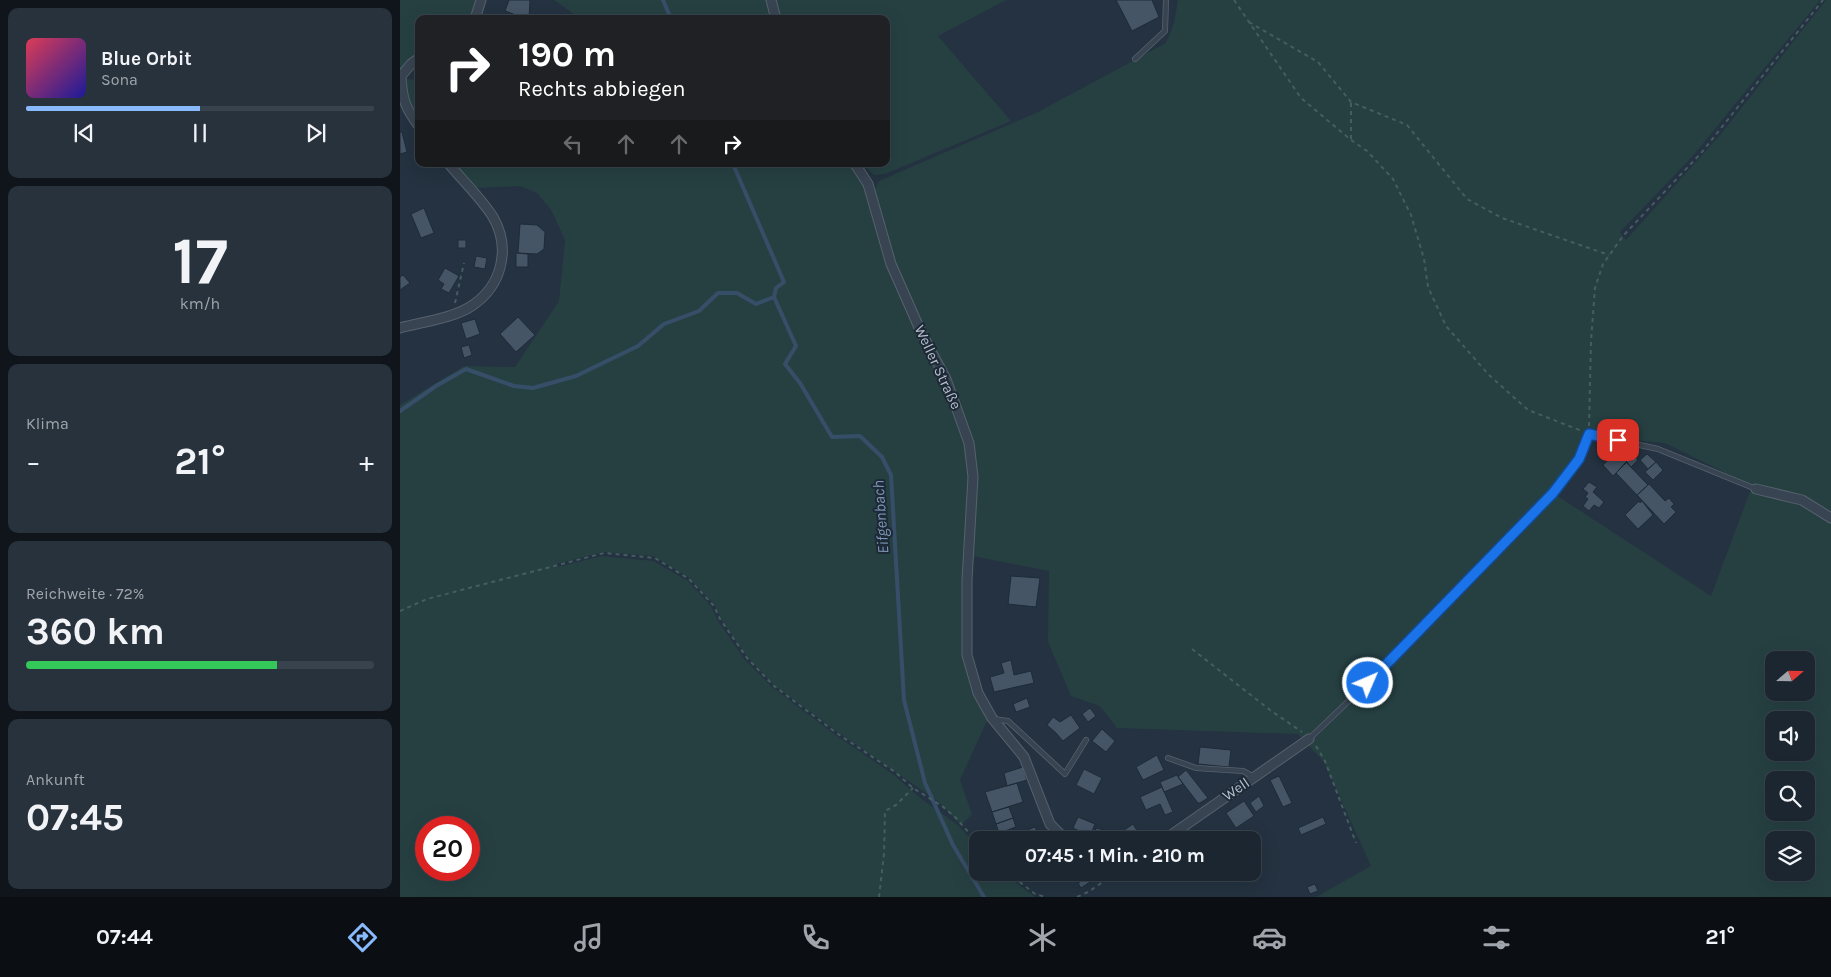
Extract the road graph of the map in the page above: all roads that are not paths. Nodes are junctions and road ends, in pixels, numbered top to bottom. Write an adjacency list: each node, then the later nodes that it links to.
1 (481, 0): 4 (street)
2 (770, 0): 5 (street)
3 (1166, 0): 6 (lane)
4 (476, 15)
5 (775, 15)
6 (1135, 59)
7 (415, 61): 8 (street)
8 (415, 121)
9 (451, 167): 11 (street)
10 (858, 167): 14 (street, Weller Straße)
11 (400, 328)
12 (1756, 489): 13 (street); 15 (lane)
13 (1831, 518)
14 (992, 718): 16 (lane); 19 (street)
15 (1309, 739): 18 (street, Well)
16 (1086, 740)
17 (1168, 758): 18 (lane)
18 (1254, 777): 20 (street, Well)
19 (1057, 831)
20 (1177, 831)

